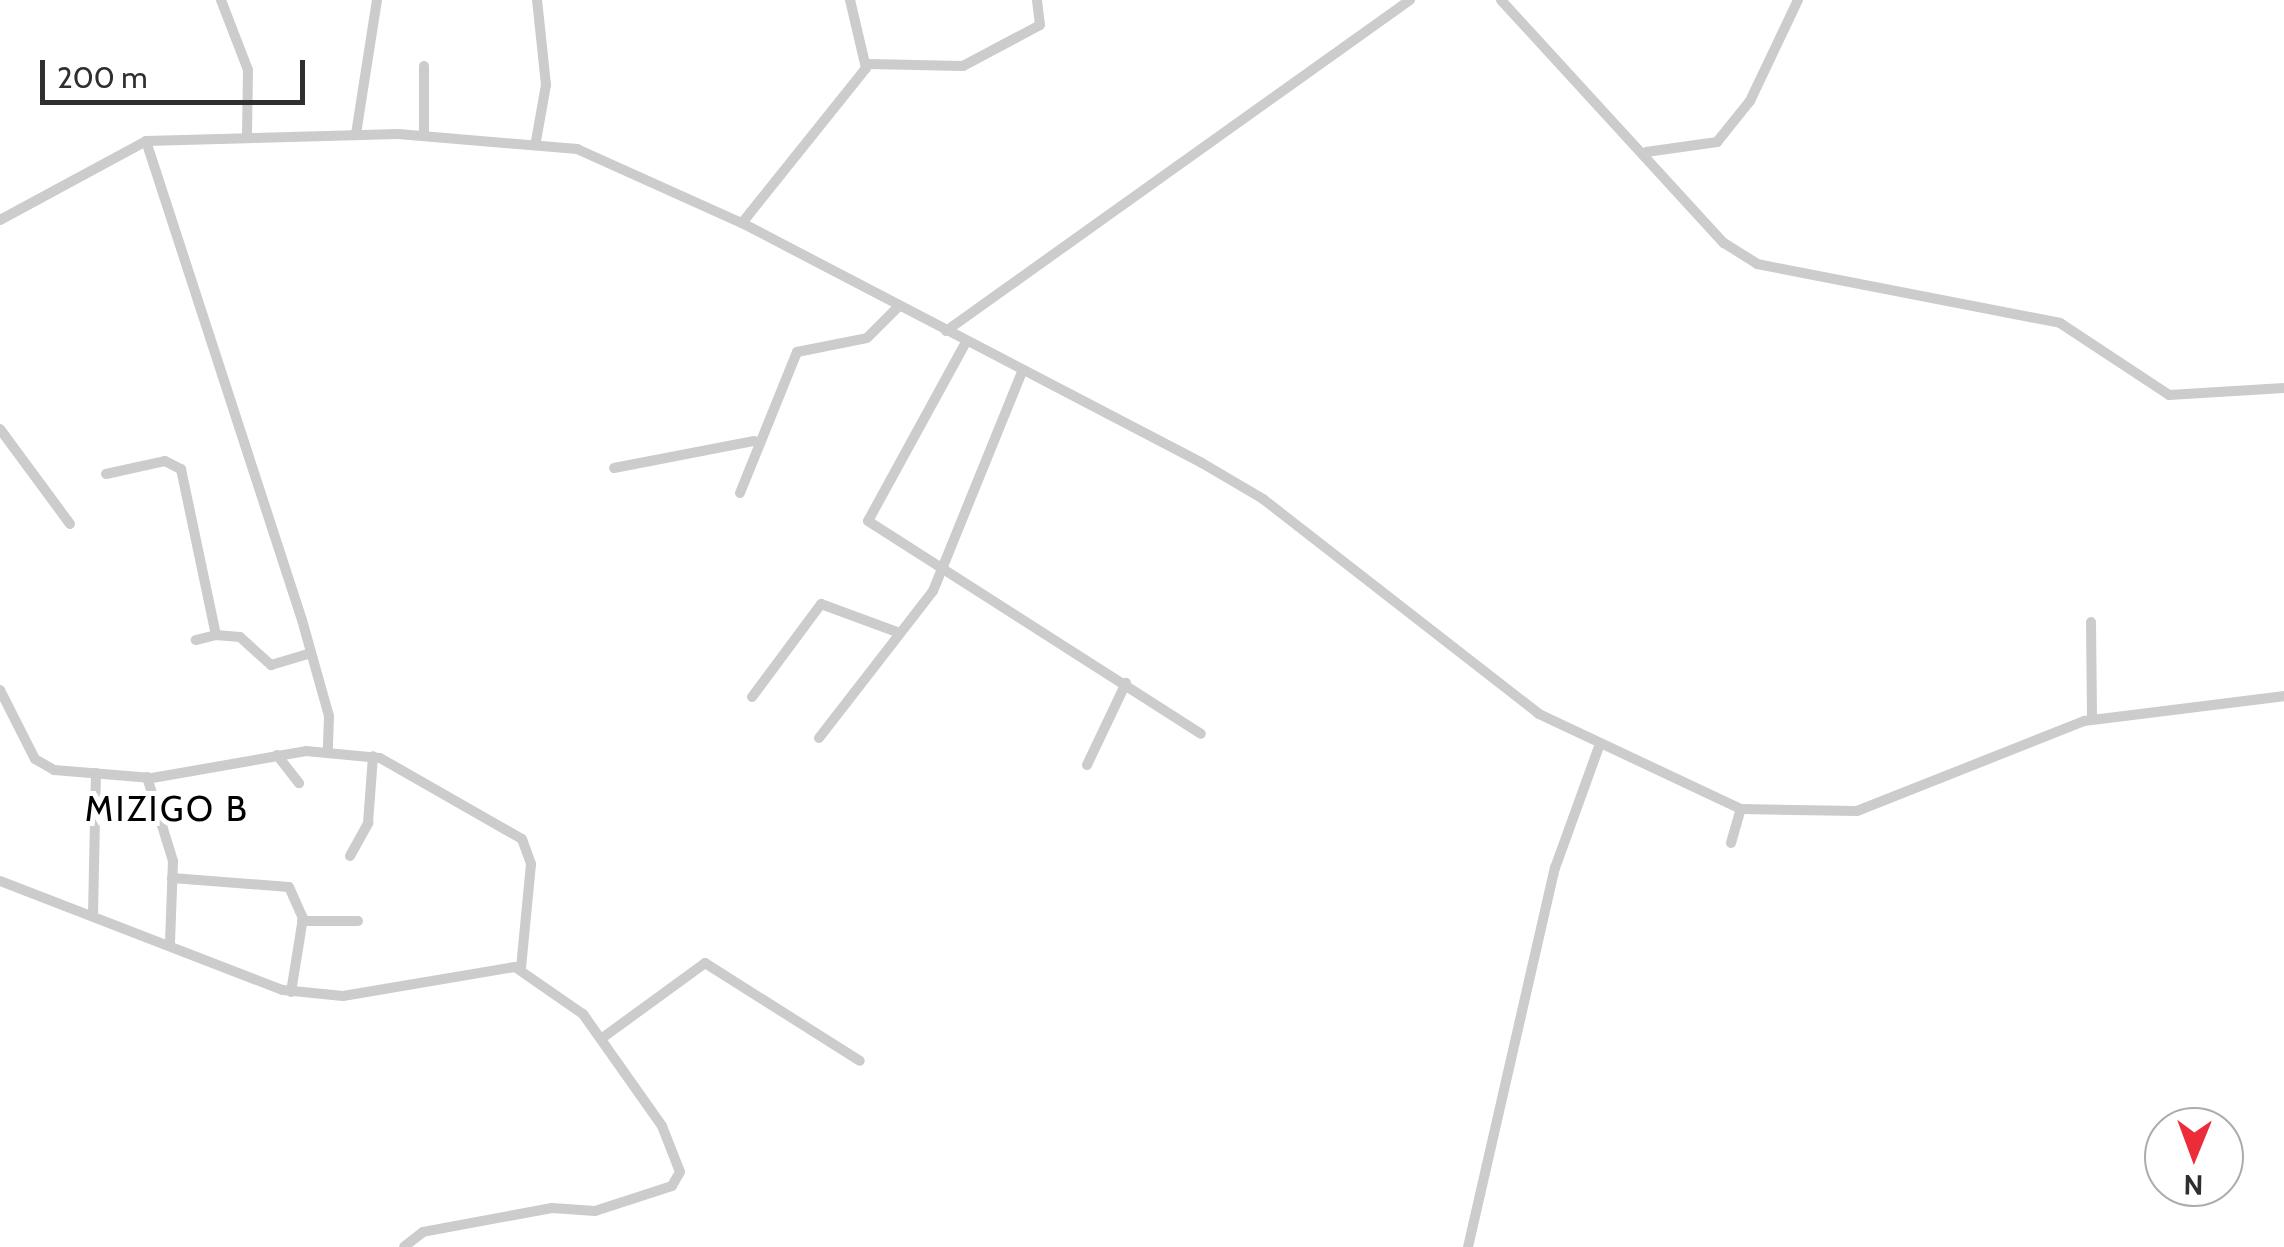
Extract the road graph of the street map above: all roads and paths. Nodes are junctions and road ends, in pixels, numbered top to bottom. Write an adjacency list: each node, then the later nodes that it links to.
1 (221, 0): 12 (street)
2 (377, 0): 11 (street)
3 (538, 0): 15 (street)
4 (850, 0): 9 (street)
5 (1037, 0): 9 (street)
6 (1410, 0): 20 (street)
7 (1501, 0): 16 (street)
8 (1798, 0): 16 (street)
9 (868, 64): 18 (street)
10 (424, 66): 13 (street)
11 (356, 134): 12 (street); 13 (street)
12 (247, 136): 14 (street)
13 (424, 136): 15 (street)
14 (146, 140): 17 (street); 35 (street)
15 (536, 140): 18 (street)
16 (1646, 152): 23 (street)
17 (0, 220)
18 (742, 223): 19 (street)
19 (898, 307): 20 (street); 25 (street)
20 (946, 331): 21 (street)
21 (966, 342): 22 (street); 30 (street)
22 (1022, 372): 30 (street); 43 (street)
23 (2284, 388)
24 (0, 429): 29 (street)
25 (754, 441): 26 (street); 28 (street)
26 (614, 468)
27 (106, 474): 33 (street)
28 (740, 494)
29 (70, 524)
30 (945, 570): 32 (street); 36 (street)
31 (2091, 622): 40 (street)
32 (897, 632): 39 (street); 42 (street)
33 (216, 635): 34 (street); 35 (street)
34 (196, 640)
35 (311, 653): 44 (street)
36 (1126, 683): 41 (street); 47 (street)
37 (0, 690): 48 (street)
38 (2284, 696): 40 (street)
39 (752, 697)
40 (2092, 719): 51 (street)
41 (1200, 734)
42 (819, 738)
43 (1598, 749): 51 (street); 65 (street)
44 (328, 750): 45 (street); 46 (street)
45 (277, 755): 49 (street); 50 (street)
46 (373, 756): 53 (street); 60 (street)
47 (1088, 765)
48 (96, 773): 49 (street); 56 (street)
49 (147, 777): 54 (street)
50 (299, 783)
51 (1741, 809): 52 (street)
52 (1732, 843)
53 (350, 856)
54 (172, 878): 57 (street); 59 (street)
55 (0, 881): 56 (street)
56 (93, 915): 59 (street)
57 (302, 922): 58 (street); 61 (street)
58 (358, 922)
59 (170, 943): 61 (street)
60 (521, 968): 61 (street); 62 (street)
61 (290, 992)
62 (606, 1036): 63 (street); 64 (street)
63 (860, 1061)
64 (404, 1247)
65 (1468, 1247)

